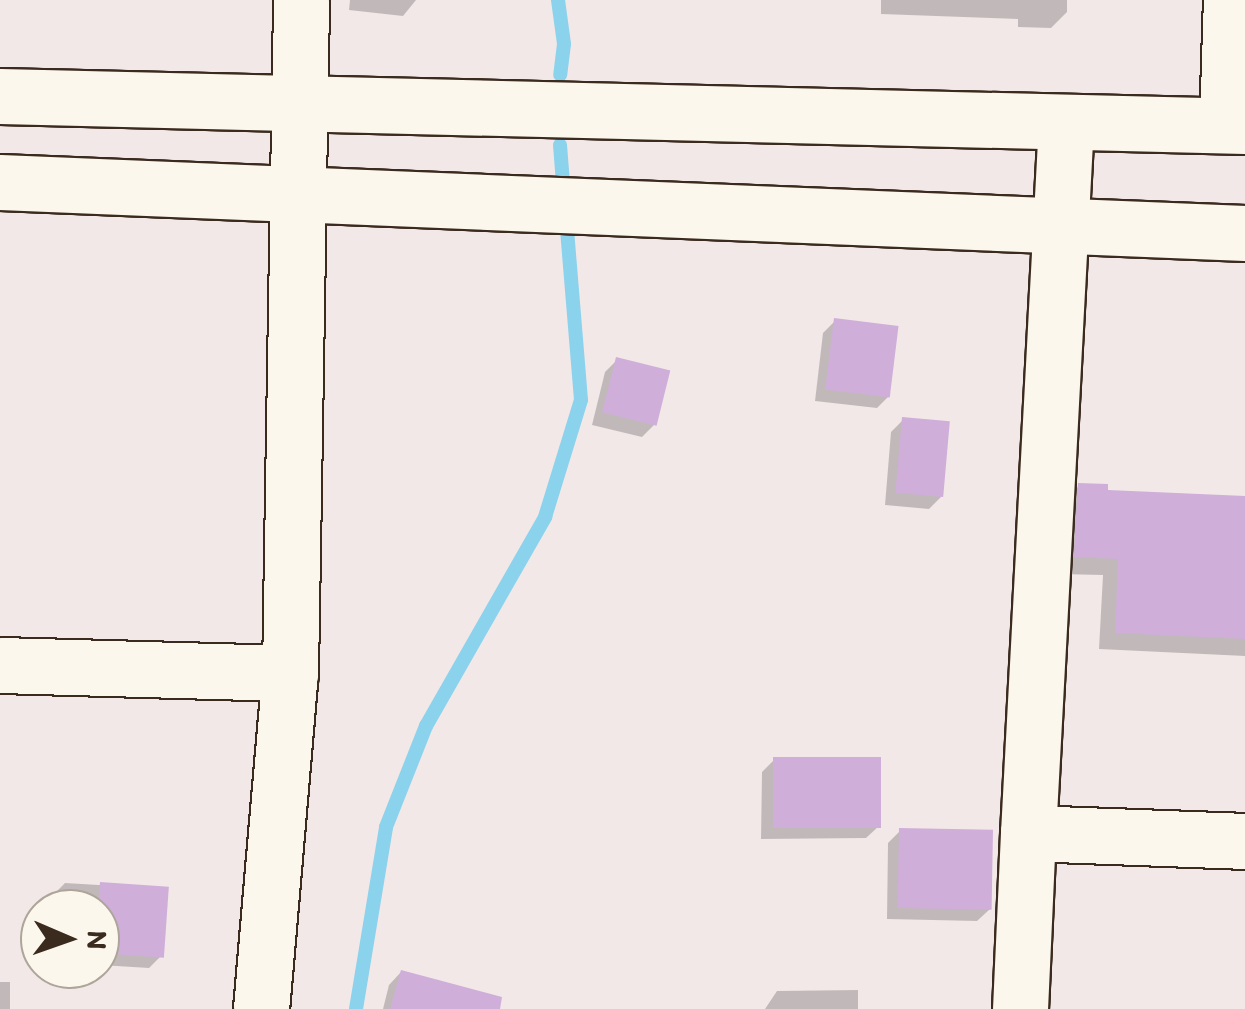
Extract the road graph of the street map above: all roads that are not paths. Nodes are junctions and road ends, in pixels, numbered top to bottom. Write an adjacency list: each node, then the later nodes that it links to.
1 (301, 0): 4 (street)
2 (1231, 0): 6 (street)
3 (0, 96): 4 (street)
4 (298, 104): 5 (street); 8 (street)
5 (1066, 122): 6 (street); 9 (street)
6 (1236, 125)
7 (0, 182): 8 (street)
8 (296, 194): 9 (street); 12 (street)
9 (1062, 228): 10 (street); 13 (street)
10 (1245, 233)
11 (0, 666): 12 (street)
12 (290, 674): 15 (street)
13 (1028, 833): 14 (street); 16 (street)
14 (1245, 840)
15 (261, 1009)
16 (1020, 1009)

